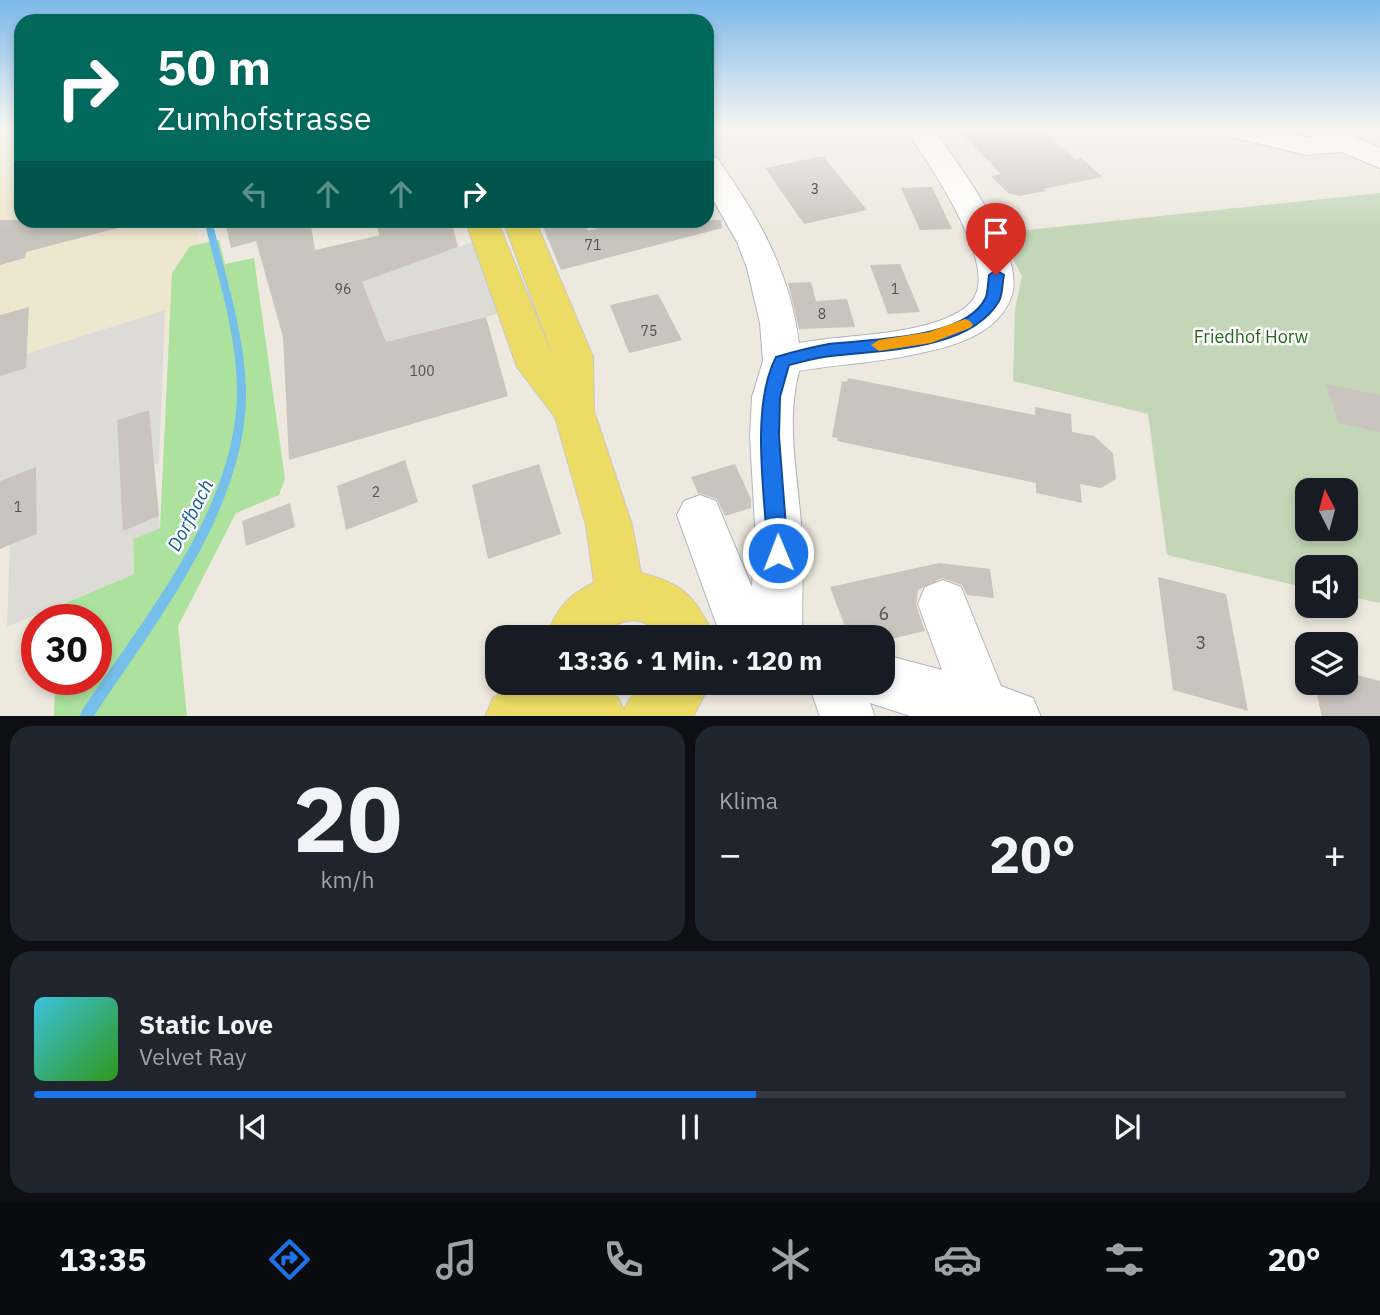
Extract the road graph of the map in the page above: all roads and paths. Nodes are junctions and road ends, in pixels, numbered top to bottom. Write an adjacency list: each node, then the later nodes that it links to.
1 (943, 162): 5 (street)
2 (714, 176): 5 (street)
3 (484, 228): 6 (main road)
4 (522, 228): 6 (main road)
5 (782, 361): 13 (street)
6 (574, 411): 8 (main road)
7 (700, 515): 12 (street)
8 (621, 597): 10 (main road); 11 (main road)
9 (943, 604): 18 (street)
10 (579, 625)
11 (682, 625)
12 (742, 625)
13 (776, 625)
14 (895, 684): 18 (street)
15 (548, 695): 19 (main road)
16 (575, 695): 20 (main road)
17 (840, 695): 21 (street)
18 (998, 712)
19 (512, 716)
20 (599, 716)
21 (848, 716)

